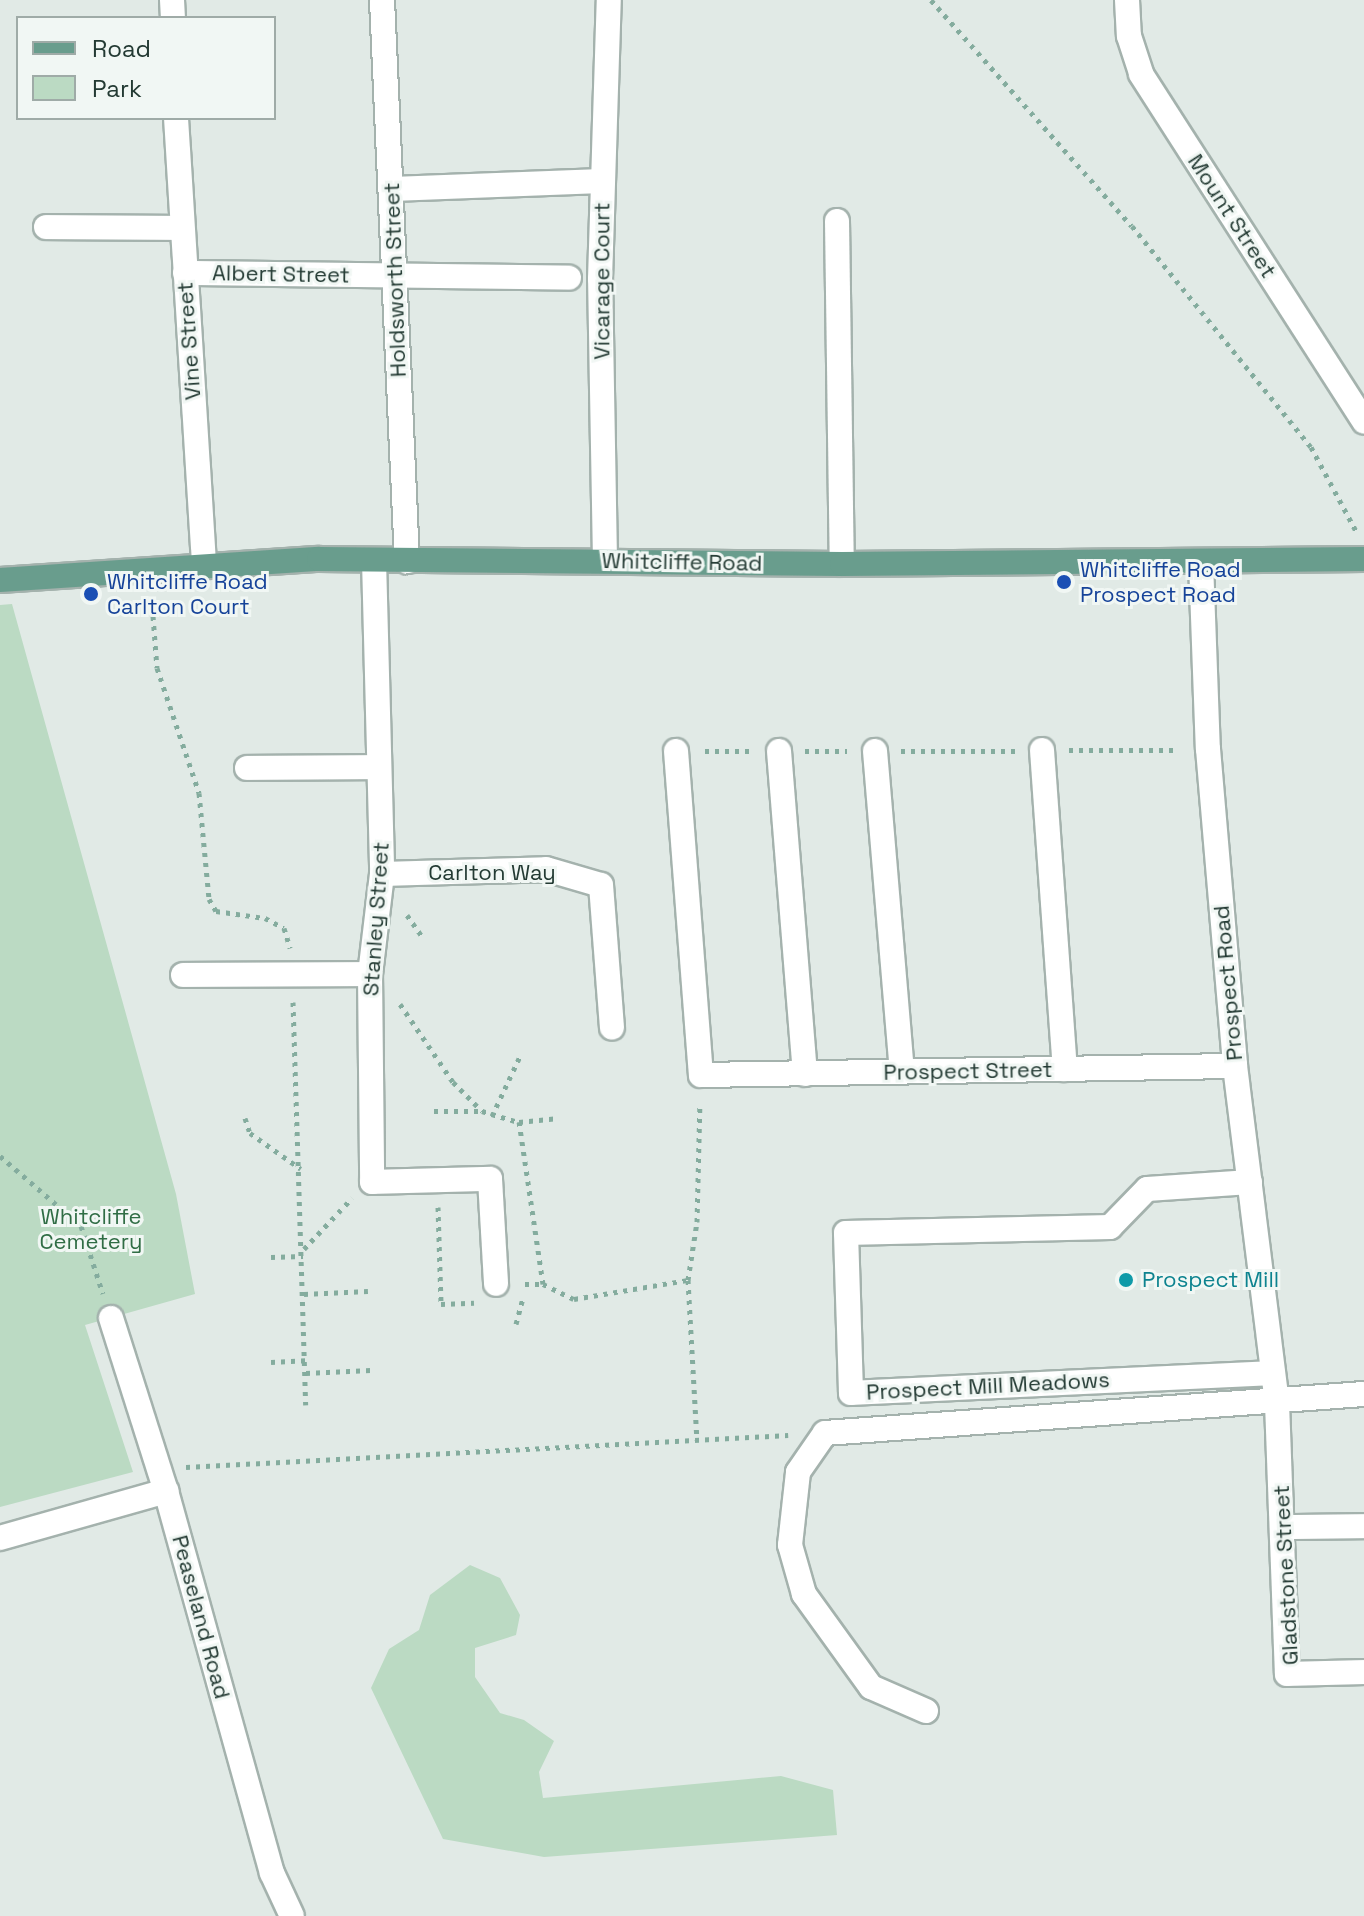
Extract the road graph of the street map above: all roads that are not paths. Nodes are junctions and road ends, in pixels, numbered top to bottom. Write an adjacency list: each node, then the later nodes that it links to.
1 (382, 0): 6 (street, Holdsworth Street)
2 (609, 0): 5 (street, Vicarage Court)
3 (1127, 0): 13 (street, Mount Street)
4 (176, 120): 9 (street, Vine Street)
5 (603, 181): 6 (street); 17 (street, Vicarage Court)
6 (391, 189): 11 (street, Holdsworth Street)
7 (837, 221): 19 (street)
8 (46, 227): 9 (street)
9 (179, 228): 10 (street, Vine Street)
10 (185, 273): 11 (street, Albert Street); 20 (street, Vine Street)
11 (394, 276): 12 (street, Albert Street); 16 (street, Holdsworth Street)
12 (569, 278)
13 (1364, 422)
14 (1364, 559): 18 (main road, Whitcliffe Road)
15 (374, 560): 16 (main road, Whitcliffe Road); 20 (main road, Whitcliffe Road); 26 (street, Stanley Street)
16 (407, 561): 17 (main road, Whitcliffe Road)
17 (605, 561): 19 (main road, Whitcliffe Road)
18 (1201, 562): 19 (main road, Whitcliffe Road); 32 (street, Prospect Road)
19 (842, 564)
20 (204, 565): 21 (main road, Whitcliffe Road)
21 (0, 580)
22 (1042, 750): 33 (street)
23 (676, 751): 35 (street, Prospect Street)
24 (779, 751): 35 (street)
25 (875, 751): 34 (street)
26 (379, 767): 27 (street); 28 (street, Stanley Street)
27 (247, 768)
28 (382, 874): 29 (street, Stanley Street); 31 (street, Carlton Way)
29 (370, 974): 30 (street); 37 (street, Stanley Street)
30 (183, 975)
31 (612, 1028)
32 (1235, 1066): 33 (street, Prospect Street); 36 (street, Prospect Road)
33 (1065, 1069): 34 (street, Prospect Street)
34 (902, 1072): 35 (street, Prospect Street)
35 (805, 1074)
36 (1250, 1182): 39 (street, Prospect Road); 39 (street, Prospect Mill Meadows)
37 (496, 1296)
38 (111, 1318): 42 (street, Peaseland Road)
39 (1273, 1373): 41 (street, Prospect Road)
40 (1364, 1394): 41 (street)
41 (1277, 1403): 44 (street, Gladstone Street); 47 (street)
42 (163, 1480): 45 (street); 48 (street, Peaseland Road)
43 (1364, 1526): 44 (street)
44 (1285, 1527): 46 (street, Gladstone Street)
45 (0, 1538)
46 (1364, 1672)
47 (926, 1711)
48 (292, 1916)

